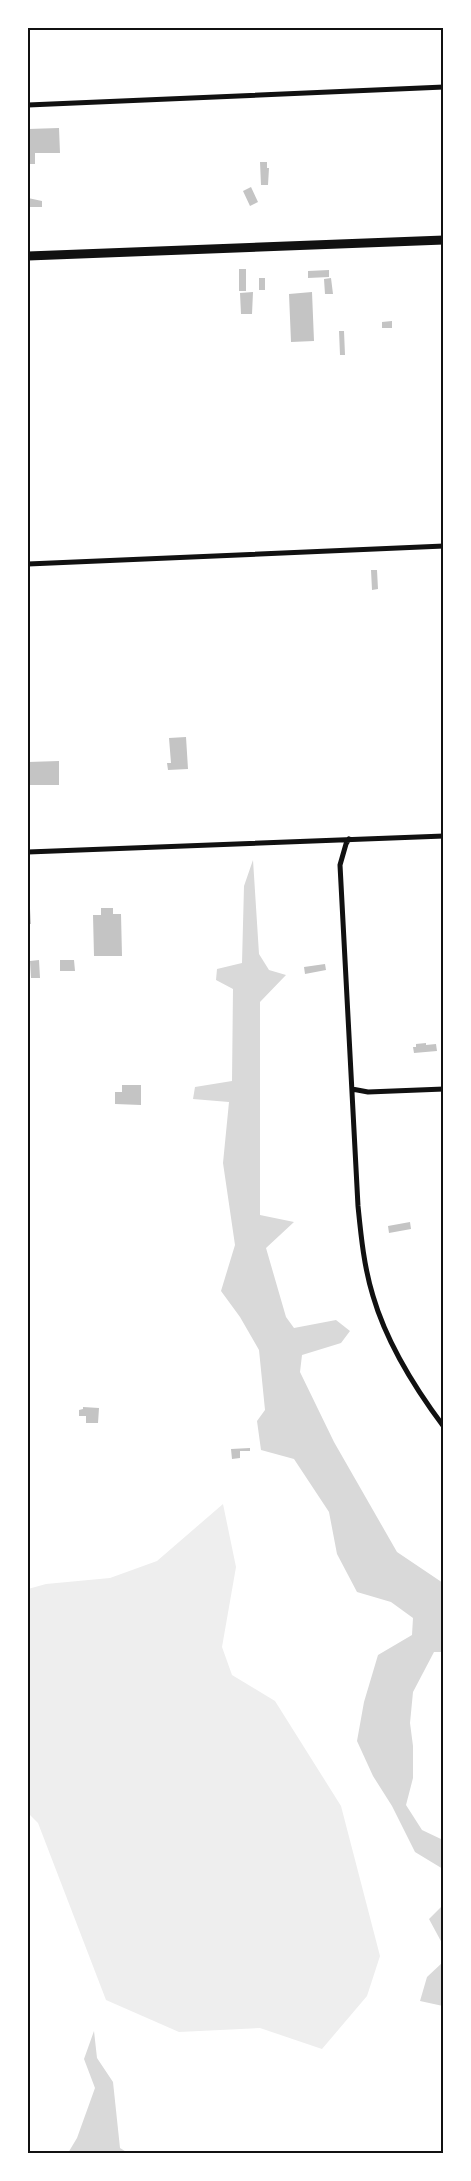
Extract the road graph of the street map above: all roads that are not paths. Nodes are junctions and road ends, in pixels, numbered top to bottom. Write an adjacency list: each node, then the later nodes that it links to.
1 (444, 87): 2 (street)
2 (28, 105)
3 (444, 240): 4 (street)
4 (28, 256)
5 (444, 546): 6 (street)
6 (28, 564)
7 (444, 836): 8 (street)
8 (349, 840): 9 (street); 10 (street)
9 (28, 852)
10 (352, 1089): 11 (street); 12 (street)
11 (444, 1089)
12 (444, 1427)

